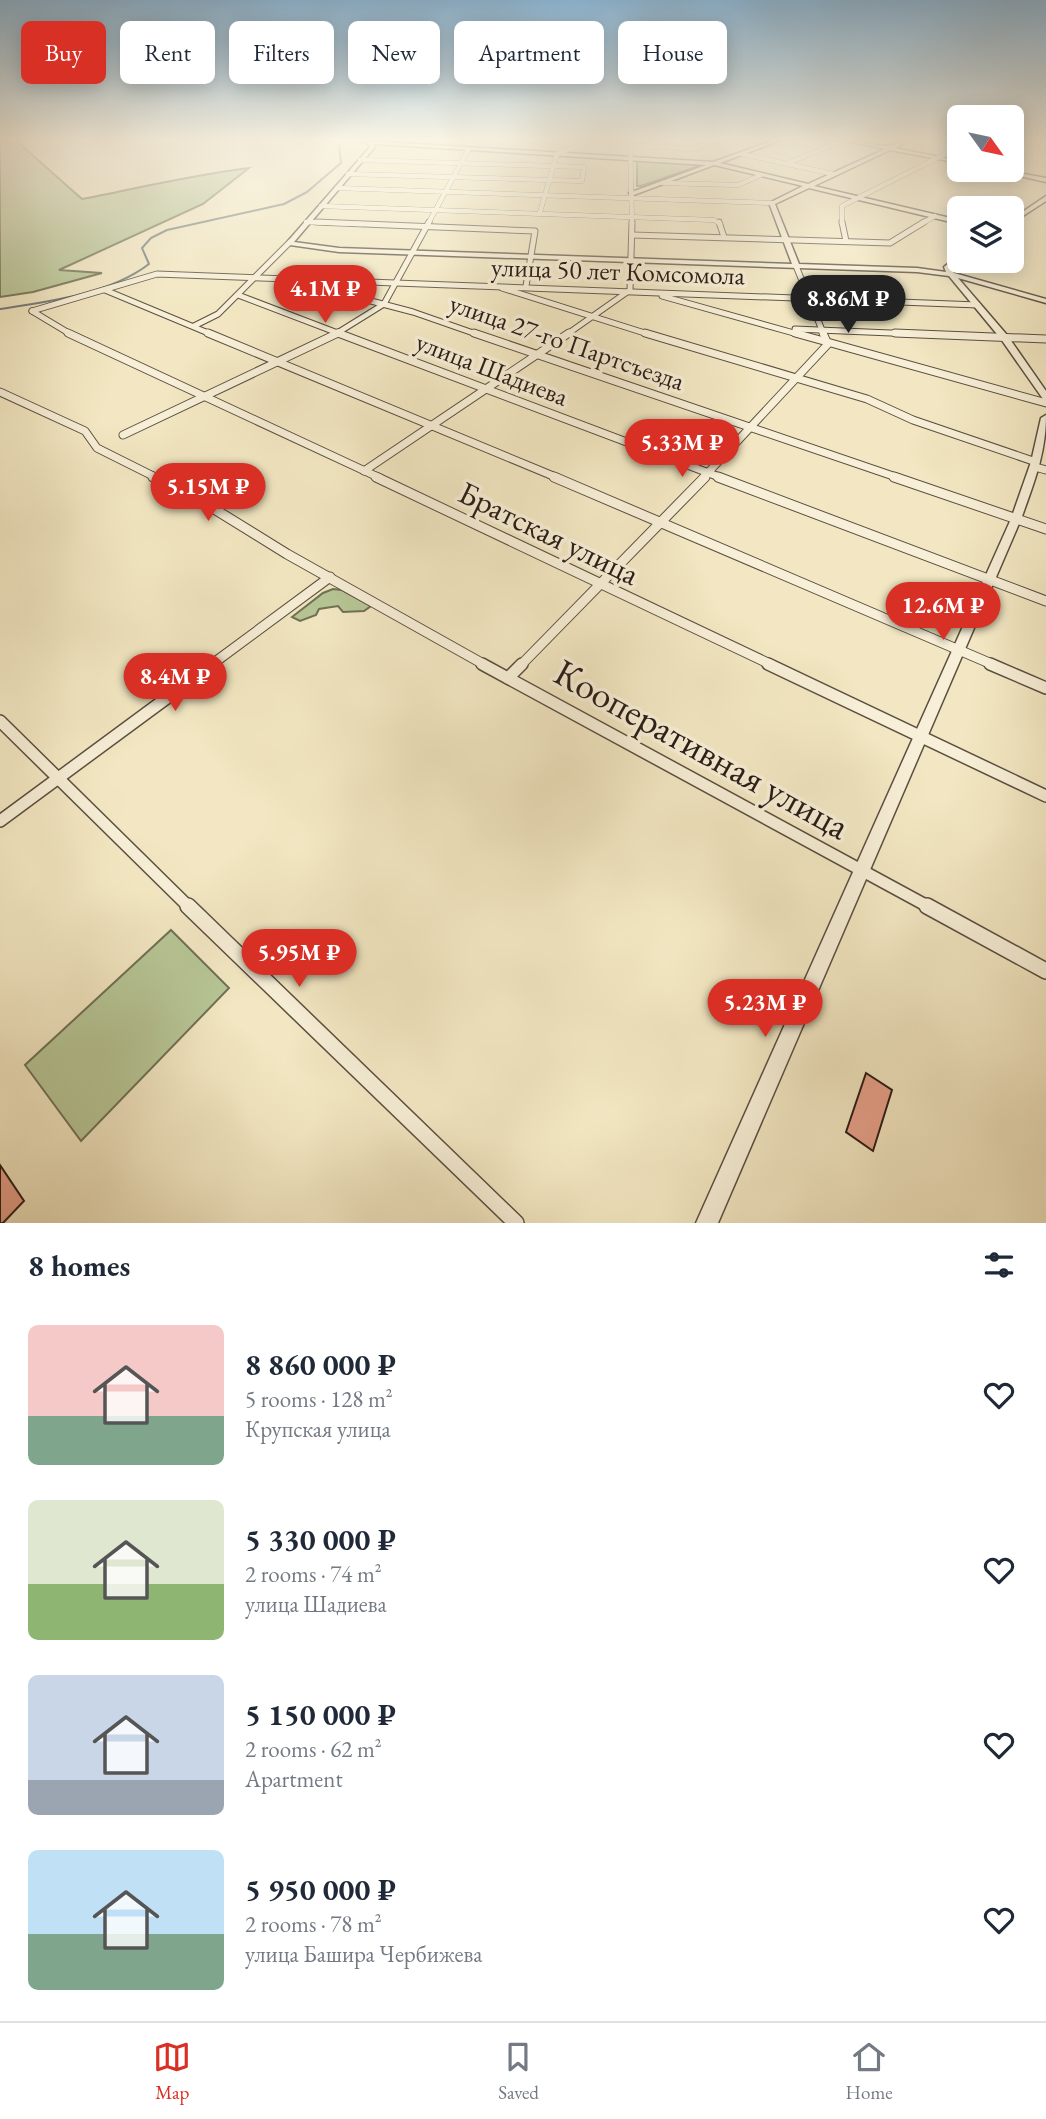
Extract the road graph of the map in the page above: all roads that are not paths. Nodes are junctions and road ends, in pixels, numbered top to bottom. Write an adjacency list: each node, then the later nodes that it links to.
1 (331, 195): 12 (street)
2 (442, 195): 13 (street)
3 (545, 195): 14 (street)
4 (551, 195): 8 (street)
5 (789, 195): 11 (street)
6 (845, 195): 9 (street)
7 (863, 195): 9 (street)
8 (631, 196): 11 (street); 16 (street)
9 (857, 198): 17 (street); 24 (street)
10 (1046, 198): 15 (street)
11 (772, 203): 23 (street)
12 (321, 206): 13 (street); 19 (street)
13 (435, 209): 14 (street); 20 (street)
14 (540, 212): 16 (street)
15 (1024, 213)
16 (632, 216): 21 (street); 22 (street)
17 (935, 216): 18 (street); 24 (street)
18 (947, 219)
19 (306, 222): 20 (street); 25 (street)
20 (426, 226): 26 (street); 27 (street)
21 (632, 235): 22 (street); 28 (street)
22 (724, 237): 23 (street)
23 (785, 239): 24 (street); 29 (street)
24 (845, 241)
25 (290, 242): 26 (street); 33 (street)
26 (413, 252): 27 (street); 34 (street)
27 (532, 257): 28 (street); 36 (street)
28 (633, 260): 29 (street); 38 (street)
29 (796, 266): 31 (street); 42 (street)
30 (946, 268): 31 (street); 32 (street)
31 (936, 272): 32 (street)
32 (954, 275): 43 (street); 45 (street)
33 (257, 276): 34 (street, улица 50 лет Комсомола); 37 (street, улица 50 лет Комсомола); 40 (street)
34 (397, 281): 35 (street, улица 50 лет Комсомола); 44 (street)
35 (496, 285): 36 (street, улица 50 лет Комсомола); 47 (street)
36 (526, 286): 38 (street, улица 50 лет Комсомола)
37 (105, 290): 46 (street, улица 50 лет Комсомола); 48 (street)
38 (630, 290): 39 (street, улица 50 лет Комсомола); 47 (street)
39 (643, 291): 42 (street, улица 50 лет Комсомола); 49 (street)
40 (238, 295): 48 (street); 51 (street, улица Шадиева)
41 (352, 296): 44 (street, улица 27-го Партсъезда)
42 (809, 299): 45 (street, улица 50 лет Комсомола); 50 (street)
43 (1046, 301)
44 (384, 304): 51 (street); 55 (street, улица 27-го Партсъезда)
45 (978, 305): 52 (street)
46 (32, 311): 60 (street, Братская улица)
47 (592, 317): 55 (street); 57 (street)
48 (194, 326): 56 (street)
49 (780, 329): 50 (street); 54 (street)
50 (823, 331): 52 (street); 54 (street)
51 (338, 333): 56 (street); 58 (street, улица Шадиева)
52 (1004, 337): 53 (street); 61 (street)
53 (1046, 339)
54 (828, 344): 57 (street); 62 (street)
55 (537, 354): 58 (street); 65 (street, улица 27-го Партсъезда)
56 (278, 362): 60 (street); 64 (street)
57 (796, 378): 65 (street); 67 (street)
58 (488, 390): 64 (street); 69 (street, улица Шадиева)
59 (0, 392): 73 (street, Кооперативная улица)
60 (205, 395): 66 (street); 68 (street, Братская улица)
61 (1046, 397)
62 (1046, 403)
63 (1046, 418): 67 (street)
64 (432, 427): 68 (street); 71 (street)
65 (751, 427): 69 (street); 70 (street, улица 27-го Партсъезда)
66 (123, 435)
67 (1039, 466): 70 (street)
68 (364, 471): 75 (street, Братская улица)
69 (707, 474): 71 (street); 74 (street, улица Шадиева)
70 (1016, 519): 72 (street, улица 27-го Партсъезда); 74 (street)
71 (663, 522): 75 (street); 77 (street)
72 (1046, 529)
73 (330, 577): 78 (street, Кооперативная улица); 82 (street)
74 (988, 579): 76 (street, улица Шадиева); 77 (street)
75 (600, 585): 78 (street); 81 (street, Братская улица)
76 (1046, 601)
77 (957, 651): 79 (street); 81 (street)
78 (508, 678): 85 (street, Кооперативная улица)
79 (1046, 688)
80 (0, 721): 82 (street)
81 (920, 737): 83 (street, Братская улица); 85 (street)
82 (57, 780): 84 (street); 87 (street)
83 (1046, 796)
84 (0, 821)
85 (860, 872): 86 (street, Кооперативная улица); 88 (street)
86 (1046, 971)
87 (516, 1223)
88 (707, 1223)

